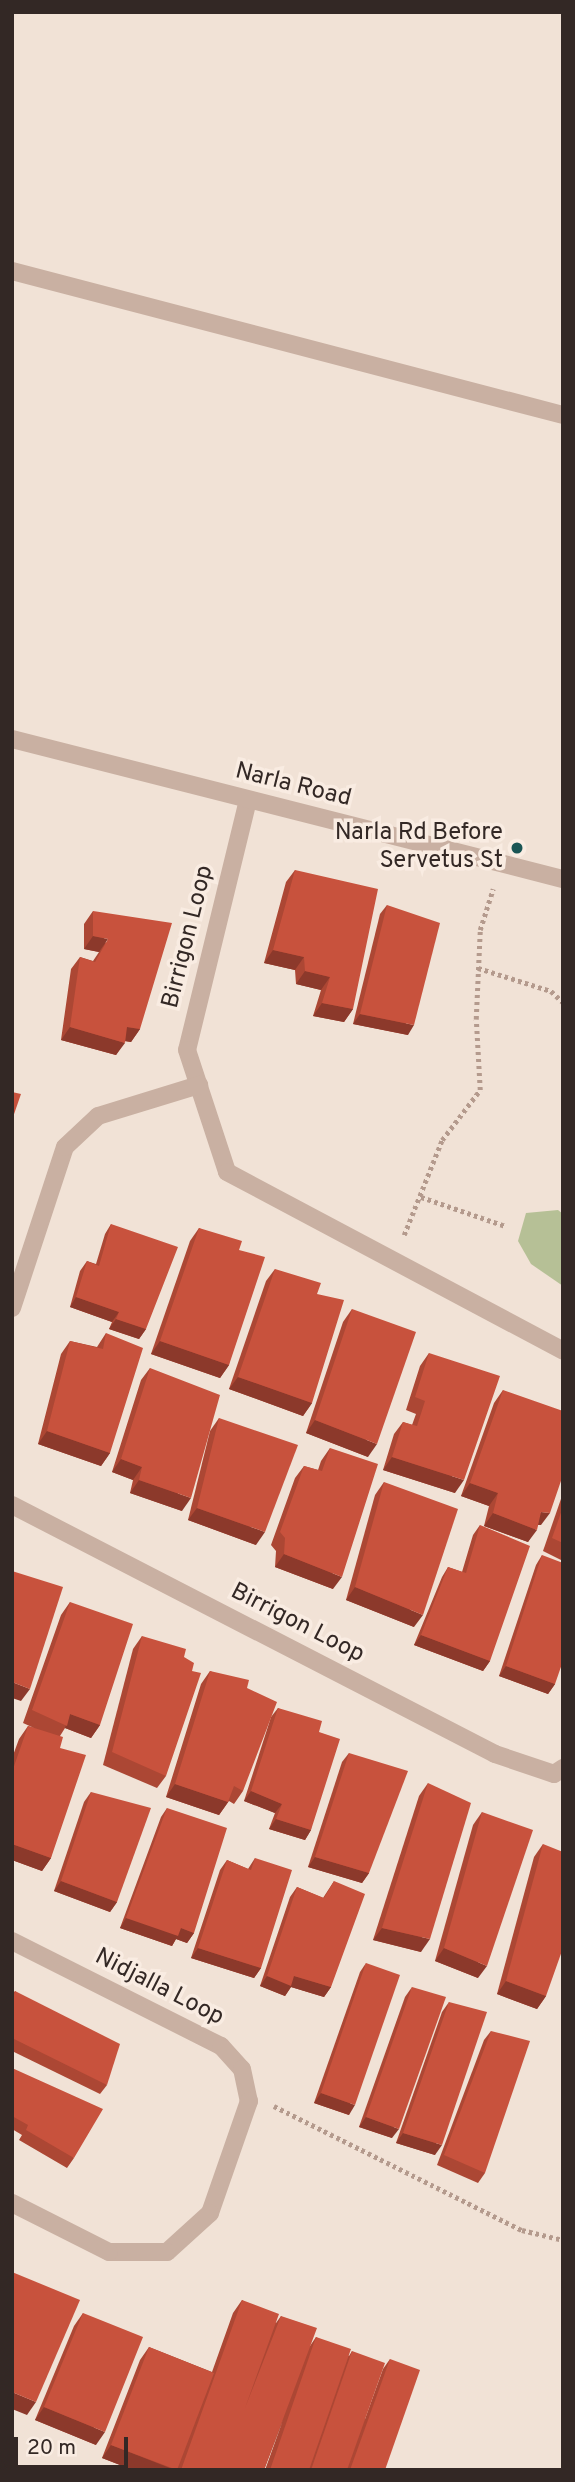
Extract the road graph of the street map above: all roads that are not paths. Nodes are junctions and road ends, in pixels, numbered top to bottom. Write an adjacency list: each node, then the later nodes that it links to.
1 (12, 271): 2 (street)
2 (563, 415)
3 (12, 739): 4 (street, Narla Road)
4 (248, 800): 5 (street, Narla Road); 6 (street, Birrigon Loop)
5 (563, 879)
6 (199, 1085): 7 (street); 8 (street, Birrigon Loop)
7 (12, 1308)
8 (563, 1351)
9 (12, 1505): 10 (street, Birrigon Loop)
10 (563, 1768)
11 (12, 1941): 12 (street, Nidjalla Loop)
12 (12, 2203)

